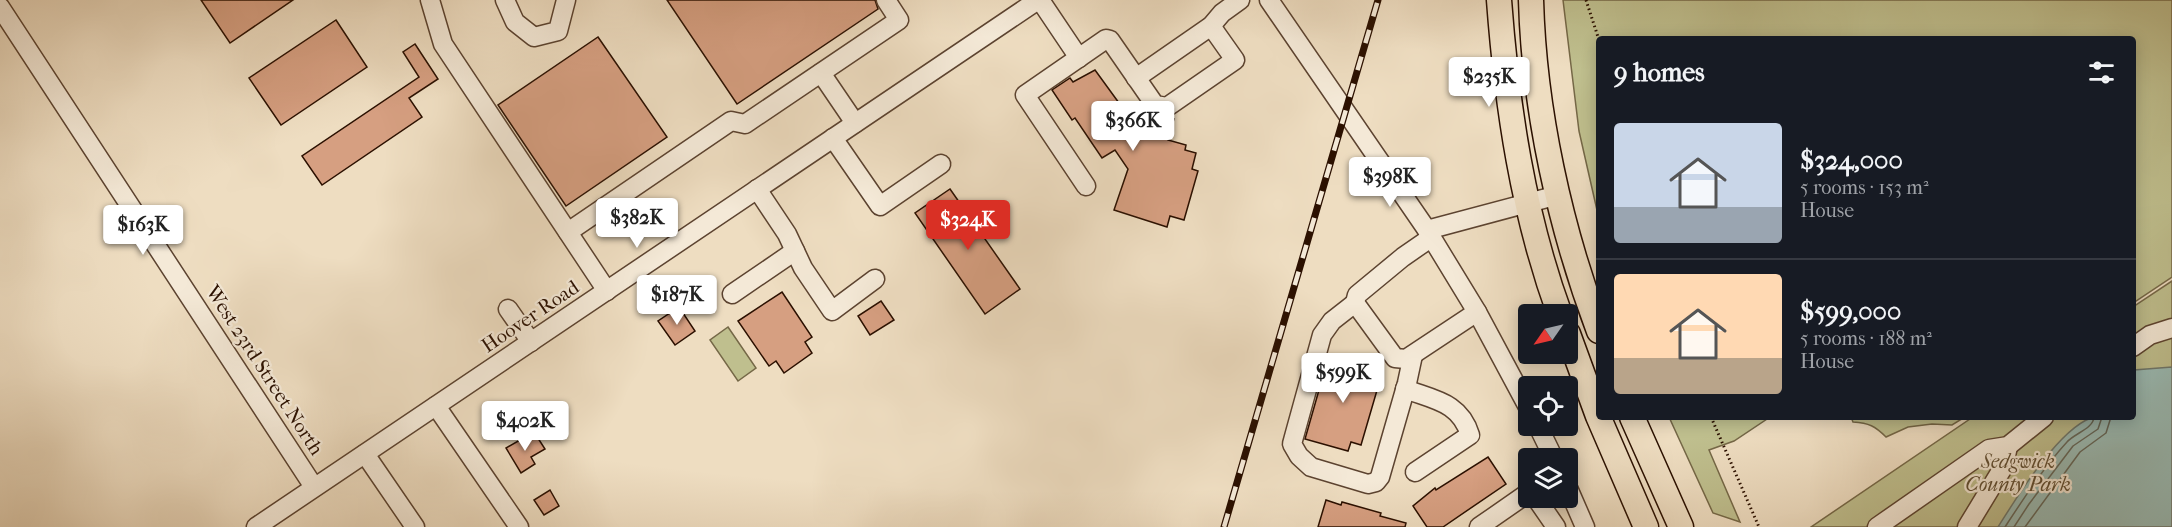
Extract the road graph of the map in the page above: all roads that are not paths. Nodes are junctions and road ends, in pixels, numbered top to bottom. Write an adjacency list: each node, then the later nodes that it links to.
1 (430, 0): 23 (street)
2 (505, 0): 3 (street)
3 (566, 0)
4 (886, 0): 14 (street)
5 (1039, 0): 10 (street, Hoover Road); 13 (street)
6 (1240, 0): 12 (street)
7 (1269, 0): 24 (street)
8 (1499, 0): 22 (main road)
9 (1531, 0): 21 (main road)
10 (1019, 5): 16 (street, Hoover Road)
11 (0, 7): 49 (street, West 23rd Street North)
12 (1211, 26): 15 (street); 15 (street)
13 (1079, 58): 15 (street); 19 (street)
14 (821, 73): 16 (street); 23 (street)
15 (1136, 78)
16 (855, 123): 17 (street, Hoover Road)
17 (833, 138): 18 (street); 20 (street, Hoover Road)
18 (941, 164)
19 (1086, 186)
20 (757, 189): 25 (street); 27 (street, Hoover Road)
21 (1558, 195): 22 (street); 33 (main road)
22 (1527, 203): 24 (street); 30 (main road)
23 (568, 232): 27 (street)
24 (1430, 234): 29 (street); 32 (street)
25 (795, 251): 26 (street); 28 (street)
26 (875, 279)
27 (607, 291): 35 (street, Hoover Road)
28 (732, 294)
29 (1354, 303): 37 (street); 40 (street)
30 (1557, 304)
31 (508, 309): 35 (street)
32 (1477, 312): 37 (street); 39 (street)
33 (1596, 322)
34 (2172, 328): 36 (street)
35 (531, 342): 41 (street, Hoover Road)
36 (2136, 345)
37 (1413, 355): 40 (street)
38 (1578, 361): 42 (main road)
39 (1518, 388)
40 (1405, 389): 48 (street)
41 (436, 406): 47 (street, Hoover Road); 56 (street)
42 (1596, 411)
43 (1600, 420): 59 (main road)
44 (1633, 420): 60 (main road)
45 (2040, 420): 46 (street)
46 (2008, 446): 61 (street); 62 (street)
47 (365, 454): 49 (street, Hoover Road); 55 (street)
48 (1415, 472)
49 (314, 487): 54 (street, Hoover Road)
50 (1518, 500): 57 (street)
51 (1543, 508): 58 (street)
52 (1573, 508): 53 (street)
53 (1577, 523)
54 (255, 527)
55 (416, 527)
56 (519, 527)
57 (1479, 527)
58 (1556, 527)
59 (1646, 527)
60 (1681, 527)
61 (1877, 527)
62 (1966, 527)

